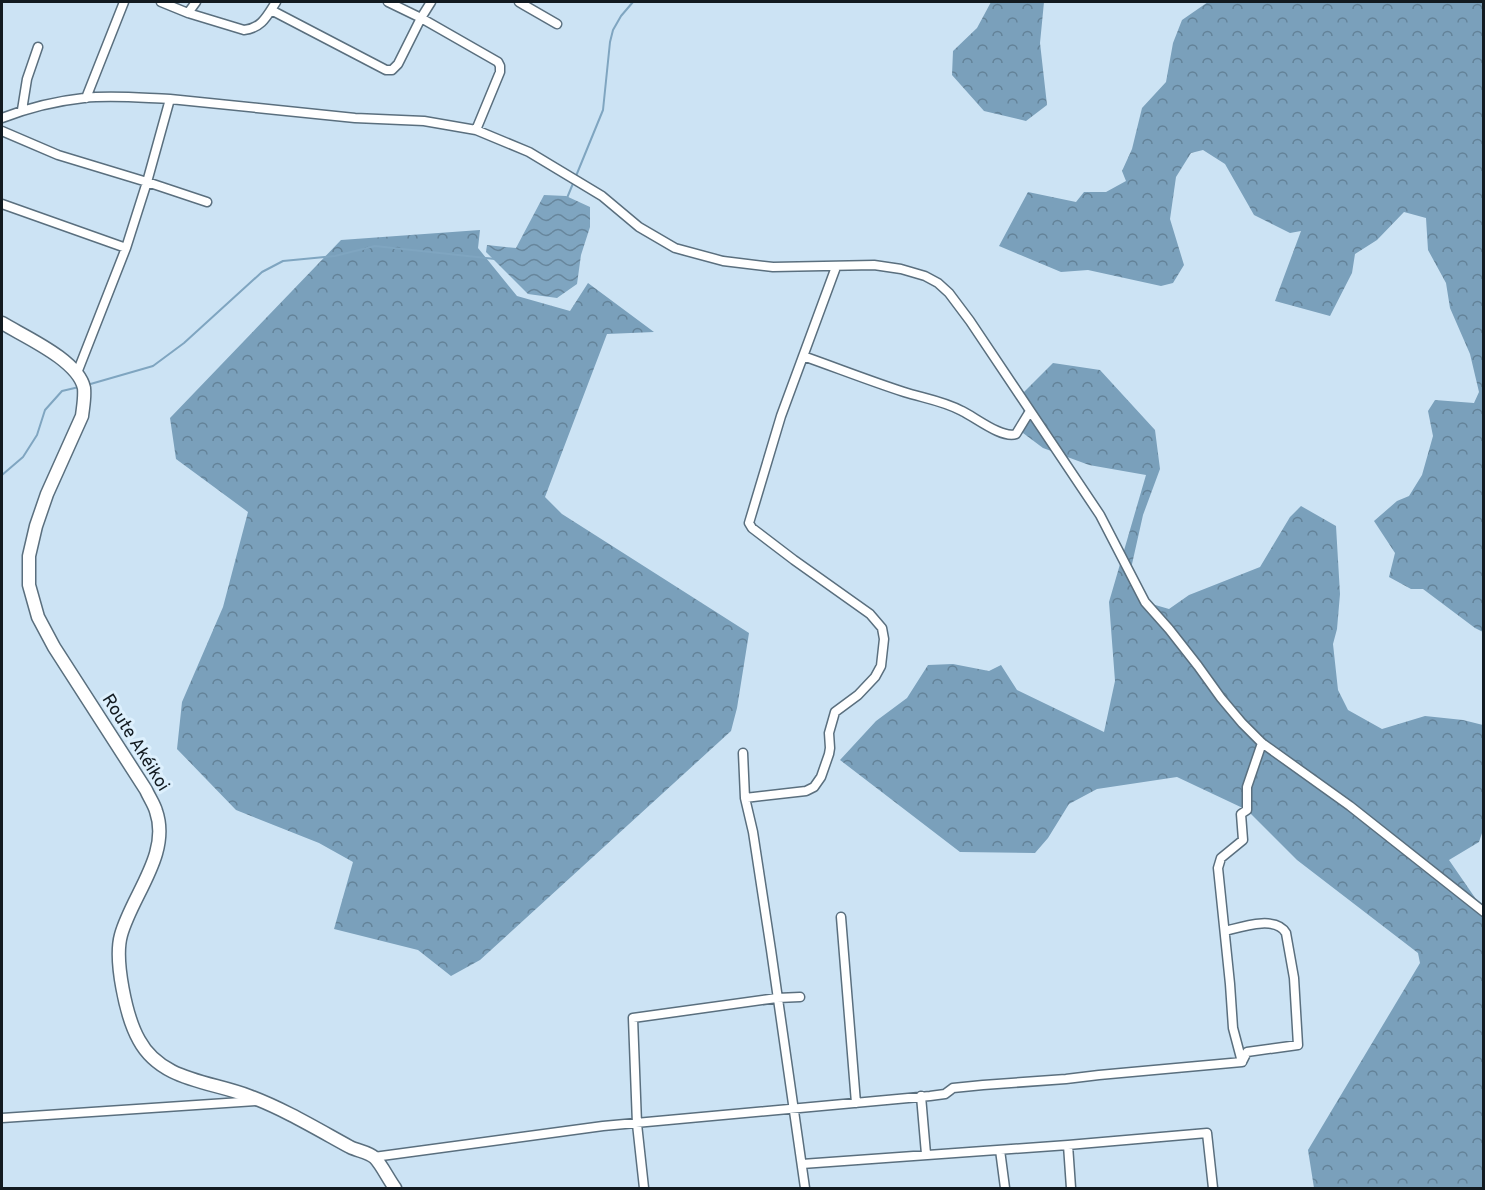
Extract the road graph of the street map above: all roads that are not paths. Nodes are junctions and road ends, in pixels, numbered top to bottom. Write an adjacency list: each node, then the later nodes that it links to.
1 (124, 2): 12 (street)
2 (161, 2): 8 (street)
3 (196, 2): 8 (street)
4 (388, 2): 9 (street)
5 (431, 2): 9 (street)
6 (519, 2): 10 (street)
7 (273, 6): 8 (street); 9 (street)
8 (188, 13)
9 (420, 18): 16 (street)
10 (557, 24)
11 (38, 47): 14 (street)
12 (86, 98): 13 (street); 14 (street)
13 (170, 99): 16 (street); 18 (street)
14 (22, 110): 15 (street)
15 (2, 118)
16 (476, 130): 22 (street)
17 (2, 131): 18 (street)
18 (147, 182): 19 (street); 21 (street)
19 (207, 202)
20 (2, 204): 21 (street)
21 (126, 248): 25 (street)
22 (836, 267): 24 (street); 26 (street)
23 (2, 323): 25 (street)
24 (803, 356): 26 (street); 29 (street)
25 (77, 373): 37 (street, Route Akéikoi)
26 (1030, 411): 27 (street)
27 (1262, 743): 30 (street); 32 (street)
28 (743, 753): 29 (street)
29 (745, 798): 34 (street)
30 (1484, 912)
31 (841, 917): 38 (street)
32 (1225, 931): 35 (street); 35 (street)
33 (800, 997): 34 (street)
34 (777, 998): 39 (street); 41 (street)
35 (1242, 1062): 36 (street)
36 (921, 1096): 38 (street); 44 (street)
37 (260, 1101): 40 (street); 45 (street, Route Akéikoi)
38 (856, 1103): 39 (street)
39 (793, 1109): 41 (street); 46 (street)
40 (2, 1118)
41 (637, 1124): 45 (street); 48 (street)
42 (1068, 1145): 43 (street); 51 (street); 52 (street)
43 (1000, 1150): 44 (street); 50 (street)
44 (926, 1154): 46 (street)
45 (374, 1157): 47 (street)
46 (802, 1164): 49 (street)
47 (395, 1188)
48 (644, 1188)
49 (805, 1188)
50 (1005, 1188)
51 (1071, 1188)
52 (1213, 1188)

